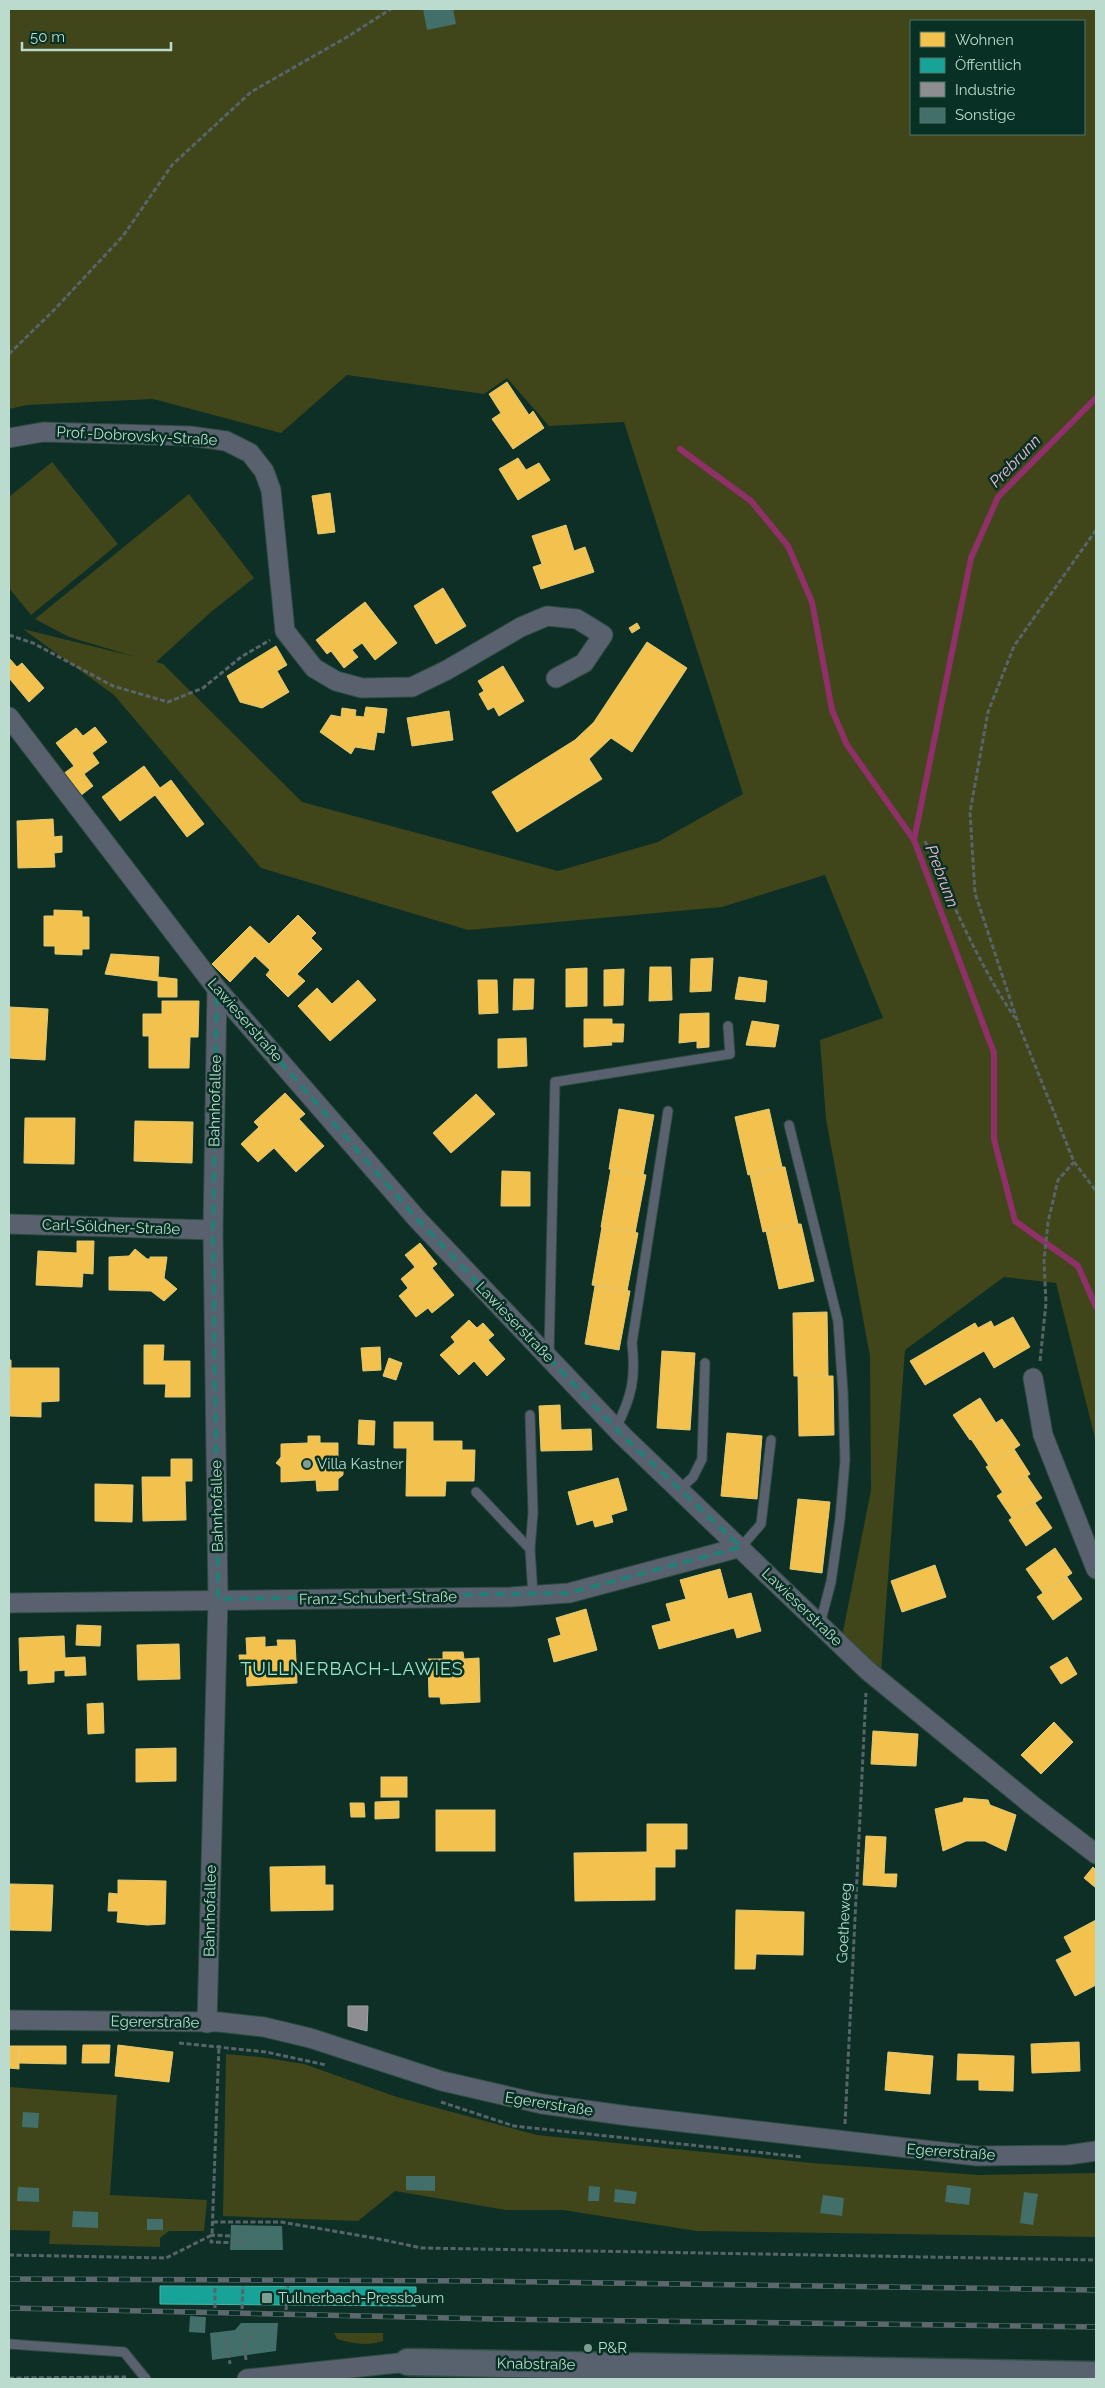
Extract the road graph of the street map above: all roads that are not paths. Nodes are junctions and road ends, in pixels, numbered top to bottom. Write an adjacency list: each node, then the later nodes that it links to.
1 (9, 438): 2 (street, Prof.-Dobrovsky-Straße)
2 (556, 678)
3 (9, 718): 4 (street, Lawieserstraße)
4 (217, 989): 9 (street, Bahnhofallee); 10 (street, Lawieserstraße)
5 (728, 1026): 10 (lane)
6 (668, 1112): 14 (lane)
7 (789, 1125): 24 (lane)
8 (9, 1224): 9 (street, Carl-Söldner-Straße)
9 (214, 1230): 22 (street, Bahnhofallee)
10 (549, 1358): 14 (street, Lawieserstraße)
11 (705, 1363): 16 (lane)
12 (1033, 1378): 20 (street)
13 (530, 1415): 19 (lane)
14 (616, 1428): 16 (street, Lawieserstraße)
15 (771, 1440): 18 (lane)
16 (680, 1489): 18 (street, Lawieserstraße)
17 (476, 1492): 19 (lane)
18 (741, 1547): 21 (street, Franz-Schubert-Straße); 24 (street, Lawieserstraße)
19 (530, 1549): 21 (lane)
20 (1096, 1569)
21 (533, 1595): 22 (street, Franz-Schubert-Straße)
22 (218, 1599): 23 (street, Franz-Schubert-Straße); 27 (street, Bahnhofallee)
23 (9, 1603)
24 (820, 1624): 25 (street, Lawieserstraße)
25 (1096, 1854)
26 (9, 2020): 27 (street, Egererstraße)
27 (213, 2022): 28 (street, Egererstraße)
28 (1096, 2151)
29 (9, 2344): 33 (lane)
30 (408, 2362): 31 (street, Knabstraße); 32 (street, Knabstraße)
31 (247, 2374)
32 (1096, 2375)
33 (146, 2378)

